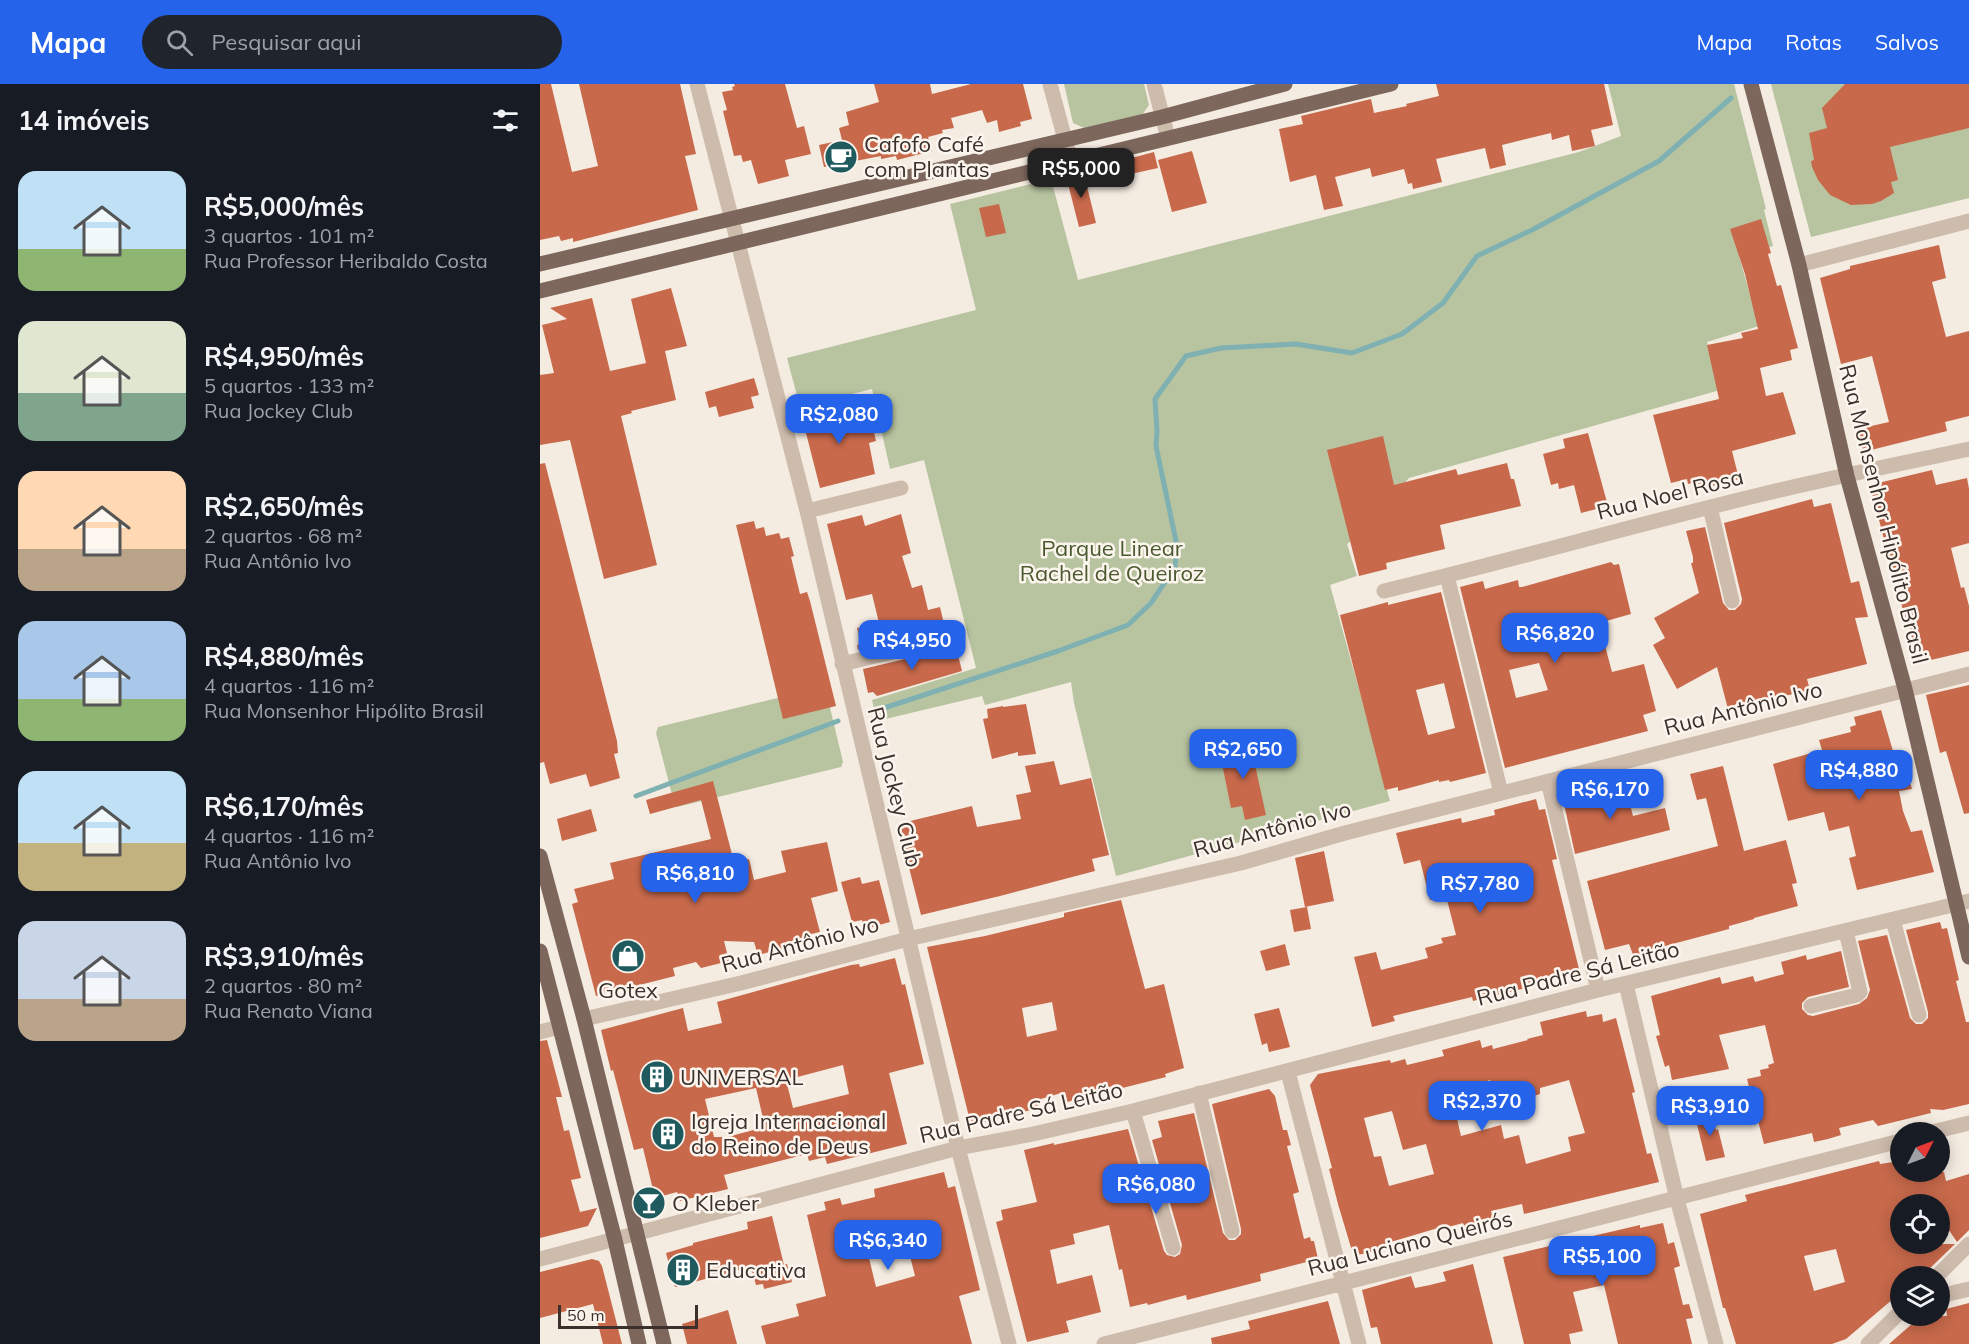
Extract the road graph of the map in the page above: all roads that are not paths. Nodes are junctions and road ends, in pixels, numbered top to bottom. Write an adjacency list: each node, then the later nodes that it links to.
1 (697, 84): 13 (street, Rua Jockey Club)
2 (1050, 84): 9 (street)
3 (1154, 84): 7 (street)
4 (1285, 84): 7 (main road)
5 (1391, 84): 8 (main road)
6 (1751, 84): 17 (main road, Rua Monsenhor Hipólito Brasil)
7 (1162, 117): 8 (street); 9 (main road)
8 (1168, 138): 10 (main road)
9 (1064, 139): 10 (street); 11 (main road)
10 (1071, 162): 12 (main road)
11 (866, 186): 12 (main road); 13 (main road)
12 (871, 209): 15 (main road)
13 (732, 218): 15 (street, Rua Jockey Club); 16 (main road)
14 (1969, 221): 17 (street)
15 (736, 242): 18 (main road); 23 (street, Rua Jockey Club)
16 (540, 264)
17 (1799, 265): 20 (main road, Rua Monsenhor Hipólito Brasil)
18 (540, 291)
19 (1969, 449): 20 (street, Rua Noel Rosa)
20 (1847, 476): 22 (street, Rua Noel Rosa); 30 (main road, Rua Monsenhor Hipólito Brasil)
21 (901, 488): 23 (street)
22 (1710, 507): 24 (street, Rua Noel Rosa); 26 (street)
23 (807, 512): 28 (street, Rua Jockey Club)
24 (1447, 576): 25 (street, Rua Noel Rosa); 32 (street)
25 (1384, 591)
26 (1732, 601)
27 (954, 637): 28 (street)
28 (842, 664): 37 (street, Rua Jockey Club)
29 (1969, 674): 30 (street, Rua Antônio Ivo)
30 (1905, 690): 31 (street, Rua Antônio Ivo); 34 (main road, Rua Monsenhor Hipólito Brasil)
31 (1548, 781): 32 (street, Rua Antônio Ivo); 41 (street)
32 (1501, 793): 37 (street, Rua Antônio Ivo)
33 (540, 856): 44 (main road)
34 (1963, 903): 35 (street, Rua Padre Sá Leitão); 39 (main road, Rua Monsenhor Hipólito Brasil)
35 (1893, 920): 36 (street, Rua Padre Sá Leitão); 43 (street)
36 (1846, 931): 40 (street, Rua Padre Sá Leitão); 42 (street)
37 (908, 939): 44 (street, Rua Antônio Ivo); 53 (street, Rua Jockey Club)
38 (540, 951): 45 (main road)
39 (1969, 957)
40 (1626, 984): 41 (street, Rua Padre Sá Leitão); 54 (street)
41 (1598, 990): 47 (street, Rua Padre Sá Leitão)
42 (1811, 1006)
43 (1919, 1015)
44 (584, 1019): 56 (main road)
45 (559, 1027): 46 (street); 57 (main road)
46 (540, 1032)
47 (1288, 1072): 48 (street, Rua Padre Sá Leitão); 62 (street)
48 (1199, 1093): 49 (street, Rua Padre Sá Leitão); 55 (street)
49 (1133, 1111): 53 (street, Rua Padre Sá Leitão); 59 (street)
50 (1969, 1123): 51 (street)
51 (1950, 1128)
52 (1890, 1143): 54 (street, Rua Luciano Queirós)
53 (958, 1148): 56 (street, Rua Padre Sá Leitão); 68 (street, Rua Jockey Club)
54 (1677, 1199): 62 (street, Rua Luciano Queirós); 71 (street)
55 (1232, 1231)
56 (637, 1233): 57 (street, Rua Padre Sá Leitão); 67 (main road)
57 (615, 1239): 60 (street, Rua Padre Sá Leitão); 66 (main road)
58 (1969, 1244): 61 (street)
59 (1173, 1248)
60 (540, 1258)
61 (1947, 1266)
62 (1341, 1283): 69 (street, Rua Luciano Queirós); 70 (street)
63 (1969, 1289): 64 (street)
64 (1950, 1294)
65 (1890, 1322): 72 (street)
66 (639, 1344)
67 (664, 1344)
68 (1009, 1344)
69 (1104, 1344)
70 (1359, 1344)
71 (1716, 1344)
72 (1868, 1344)

